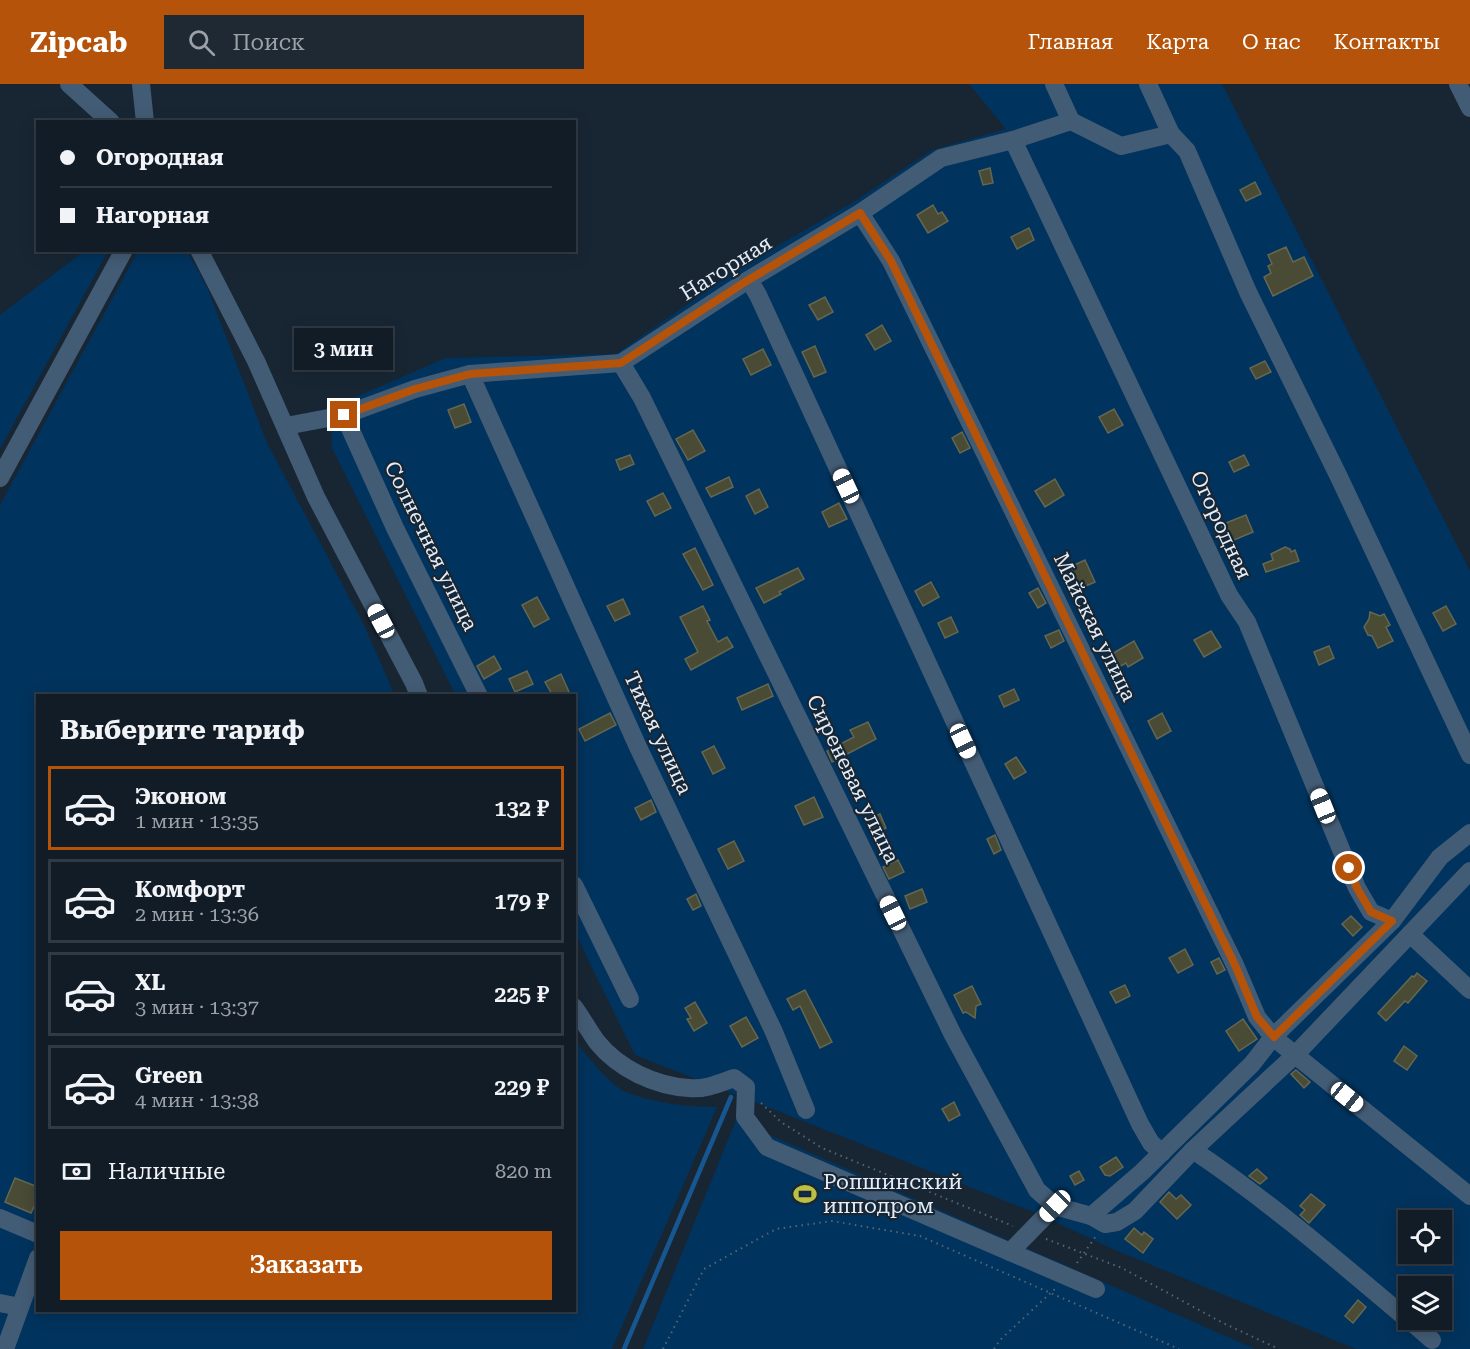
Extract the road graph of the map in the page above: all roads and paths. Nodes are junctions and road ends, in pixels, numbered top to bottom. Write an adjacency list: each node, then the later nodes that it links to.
1 (69, 84): 7 (street)
2 (141, 84): 8 (street)
3 (1054, 84): 9 (street)
4 (1148, 84): 10 (street)
5 (1458, 84): 6 (street)
6 (1470, 108)
7 (109, 120)
8 (145, 120)
9 (1071, 121): 10 (street); 11 (street, Нагорная)
10 (1171, 134): 23 (street)
11 (1013, 140): 12 (street, Нагорная); 27 (street, Огородная)
12 (860, 213): 15 (street, Нагорная); 32 (street, Майская улица)
13 (123, 252): 20 (street)
14 (200, 252): 19 (street)
15 (745, 282): 16 (street, Нагорная); 37 (street)
16 (621, 363): 17 (street, Нагорная); 39 (street, Сиреневая улица)
17 (470, 374): 18 (street, Нагорная); 35 (street, Тихая улица)
18 (344, 415): 19 (street, Нагорная); 22 (street, Солнечная улица)
19 (286, 426): 21 (street)
20 (0, 478)
21 (418, 694)
22 (478, 694)
23 (1470, 755)
24 (1470, 833): 27 (street)
25 (1470, 871): 28 (street, Сиреневая улица)
26 (576, 889): 30 (street)
27 (1392, 921): 32 (street)
28 (1410, 934): 29 (street); 33 (street, Сиреневая улица)
29 (1470, 990)
30 (630, 999)
31 (576, 1010): 34 (street)
32 (1274, 1037): 33 (street, Майская улица); 37 (street)
33 (1295, 1055): 36 (street, Сиреневая улица); 38 (street, Майская улица)
34 (746, 1087): 42 (path); 44 (street)
35 (806, 1110)
36 (1193, 1150): 40 (street, Сиреневая улица); 49 (street)
37 (1162, 1153): 40 (street)
38 (1470, 1196)
39 (1055, 1206): 40 (street, Сиреневая улица); 42 (street)
40 (1091, 1216)
41 (0, 1218): 43 (street)
42 (1030, 1232): 44 (street); 55 (path)
43 (36, 1233)
44 (1010, 1252): 46 (street)
45 (36, 1263): 48 (street)
46 (1096, 1289)
47 (0, 1303): 48 (street)
48 (20, 1307): 52 (street)
49 (1398, 1311)
50 (1420, 1330): 51 (street)
51 (1432, 1340)
52 (5, 1349)
53 (663, 1349): 54 (path)
54 (1179, 1349)
55 (1279, 1349)

